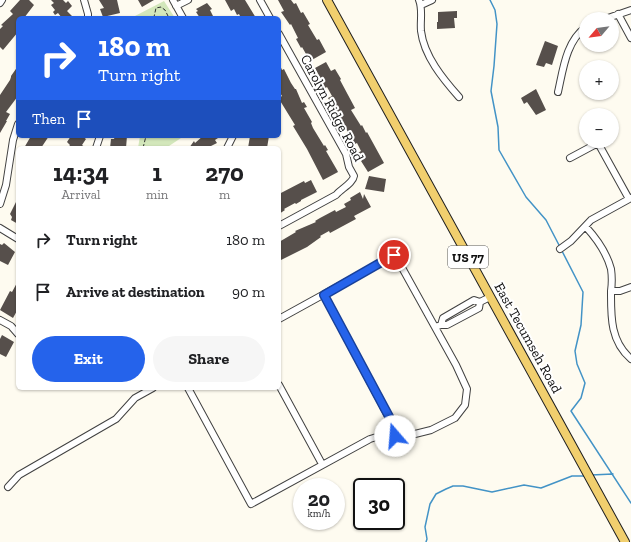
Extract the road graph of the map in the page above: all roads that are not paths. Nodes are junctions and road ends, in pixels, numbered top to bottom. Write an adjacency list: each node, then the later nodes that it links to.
1 (2, 0): 9 (street)
2 (84, 0): 13 (street)
3 (173, 0): 10 (street)
4 (188, 0): 10 (street)
5 (260, 0): 15 (street)
6 (327, 0): 34 (main road, East Tecumseh Road / US 77)
7 (432, 0): 8 (street)
8 (420, 2): 21 (street)
9 (0, 3)
10 (176, 6): 14 (street)
11 (631, 10): 12 (street)
12 (619, 14)
13 (88, 16)
14 (182, 16)
15 (269, 16)
16 (619, 16): 19 (street)
17 (579, 33): 20 (street)
18 (281, 38): 26 (street, Carolyn Ridge Road)
19 (631, 38)
20 (558, 92)
21 (459, 98)
22 (16, 130): 25 (street)
23 (570, 158): 24 (street)
24 (630, 198): 27 (street)
25 (0, 204)
26 (281, 225)
27 (586, 227): 30 (street); 32 (street)
28 (0, 228): 29 (street)
29 (16, 238)
30 (560, 249)
31 (631, 287): 32 (street)
32 (611, 291): 40 (street)
33 (324, 295): 36 (street); 38 (street); 44 (street)
34 (490, 297): 35 (street); 47 (main road, East Tecumseh Road / US 77)
35 (480, 302): 38 (street); 38 (street)
36 (281, 318)
37 (0, 320): 39 (street)
38 (438, 326): 44 (street)
39 (16, 332)
40 (631, 359)
41 (281, 389): 45 (street)
42 (149, 390): 46 (street)
43 (189, 390): 45 (street)
44 (395, 436): 45 (street)
45 (322, 464)
46 (8, 487)
47 (624, 542)

